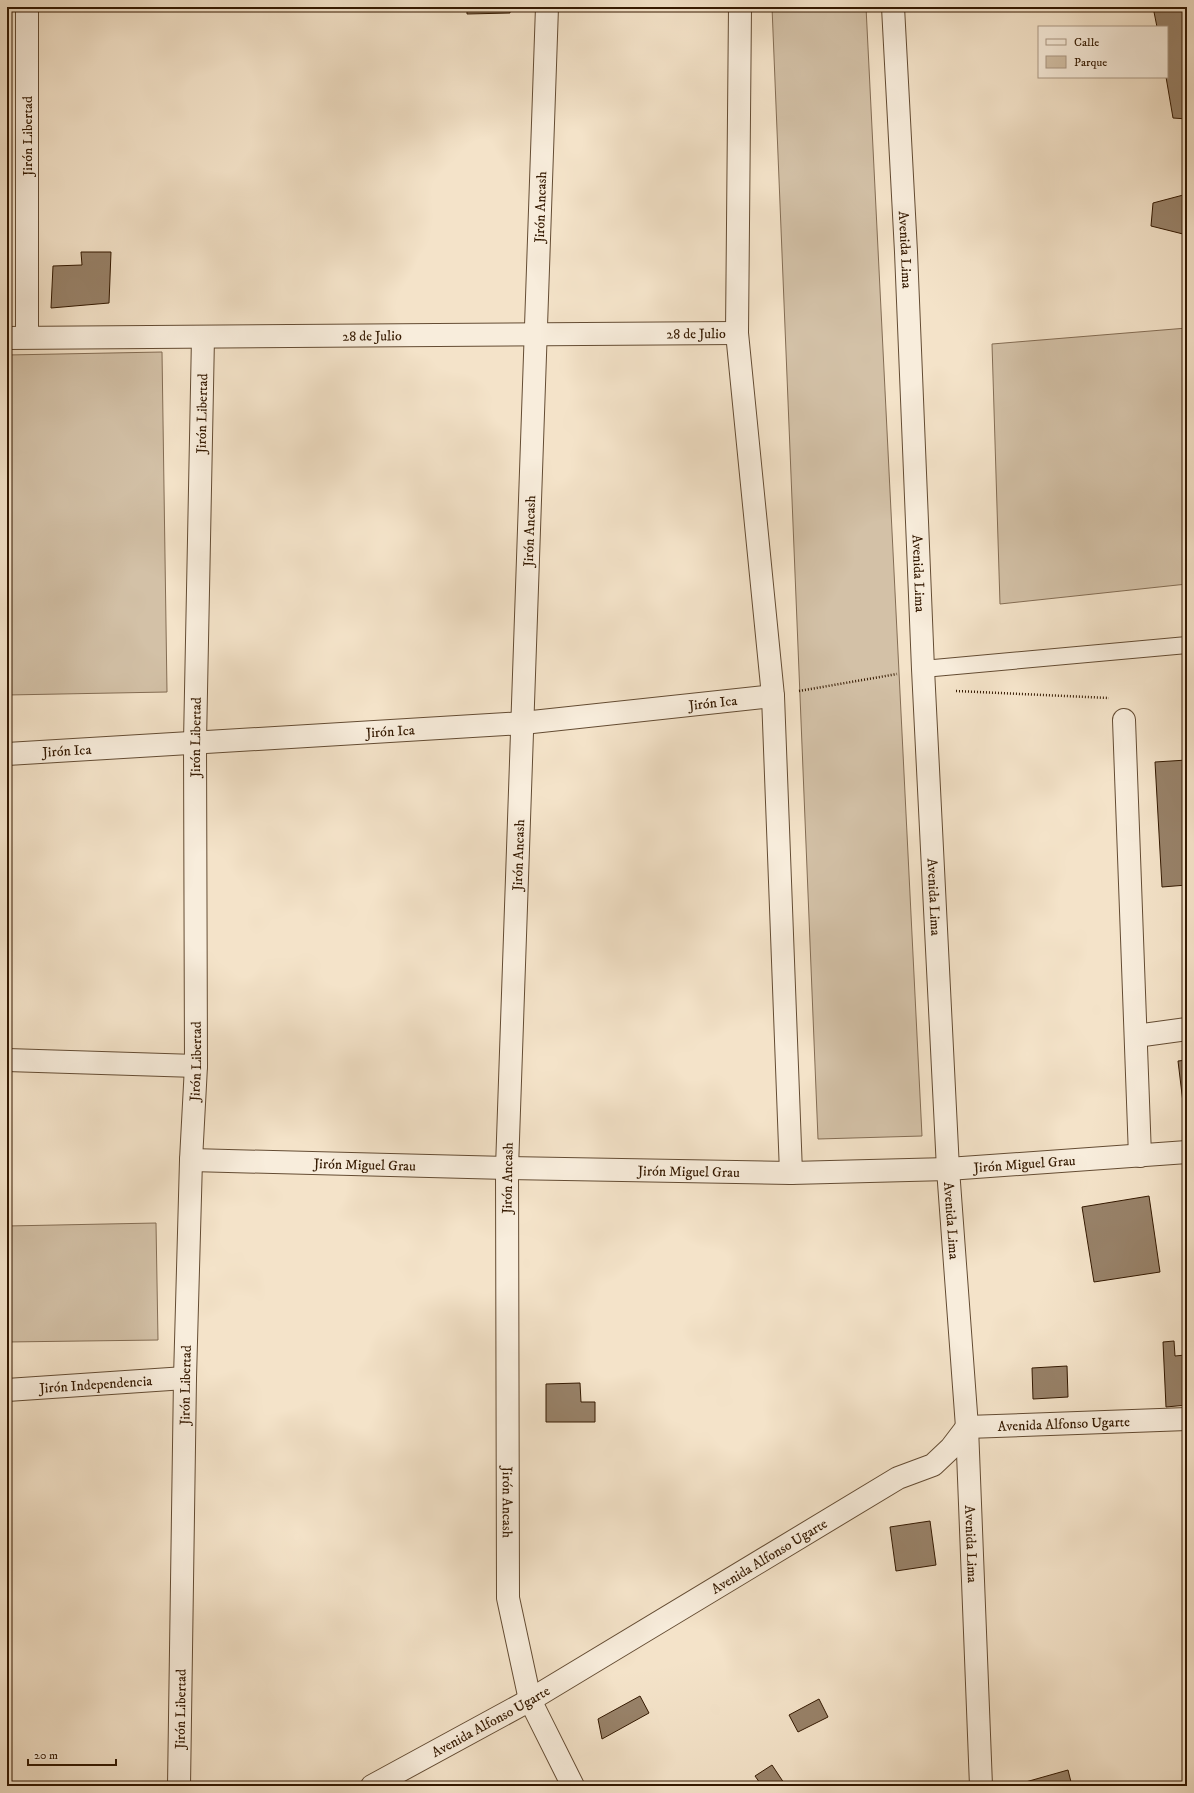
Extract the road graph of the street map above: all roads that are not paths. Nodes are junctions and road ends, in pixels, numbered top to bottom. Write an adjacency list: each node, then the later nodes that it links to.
1 (27, 7): 8 (street, Jirón Libertad)
2 (547, 7): 6 (street, Jirón Ancash)
3 (740, 7): 5 (street)
4 (893, 7): 10 (street, Avenida Lima)
5 (737, 333): 6 (street, 28 de Julio); 11 (street)
6 (536, 334): 7 (street, 28 de Julio); 13 (street, Jirón Ancash)
7 (203, 336): 8 (street, 28 de Julio); 14 (street, Jirón Libertad)
8 (17, 338)
9 (1187, 645): 10 (lane)
10 (924, 679): 24 (street, Avenida Lima)
11 (773, 696): 13 (street, Jirón Ica); 25 (street)
12 (1124, 720): 17 (street)
13 (523, 723): 14 (street, Jirón Ica); 23 (street, Jirón Ancash)
14 (196, 742): 15 (street, Jirón Ica); 19 (street, Jirón Libertad)
15 (7, 754)
16 (1187, 1028): 17 (street)
17 (1136, 1036): 21 (street)
18 (7, 1060): 19 (street)
19 (196, 1066): 22 (street, Jirón Libertad)
20 (1187, 1152): 21 (street, Jirón Miguel Grau)
21 (1140, 1156): 24 (street, Jirón Miguel Grau)
22 (191, 1160): 23 (street, Jirón Miguel Grau); 26 (street, Jirón Libertad)
23 (507, 1168): 25 (street, Jirón Miguel Grau); 30 (street, Jirón Ancash)
24 (948, 1169): 25 (street, Jirón Miguel Grau); 29 (street, Avenida Lima)
25 (791, 1173)
26 (185, 1378): 27 (street, Jirón Independencia); 31 (street, Jirón Libertad)
27 (7, 1390)
28 (1187, 1419): 29 (street, Avenida Alfonso Ugarte)
29 (967, 1427): 30 (street, Avenida Alfonso Ugarte); 34 (street, Avenida Lima)
30 (530, 1700): 32 (street, Avenida Alfonso Ugarte); 33 (street, Jirón Ancash)
31 (179, 1786)
32 (372, 1786)
33 (573, 1786)
34 (980, 1786)

